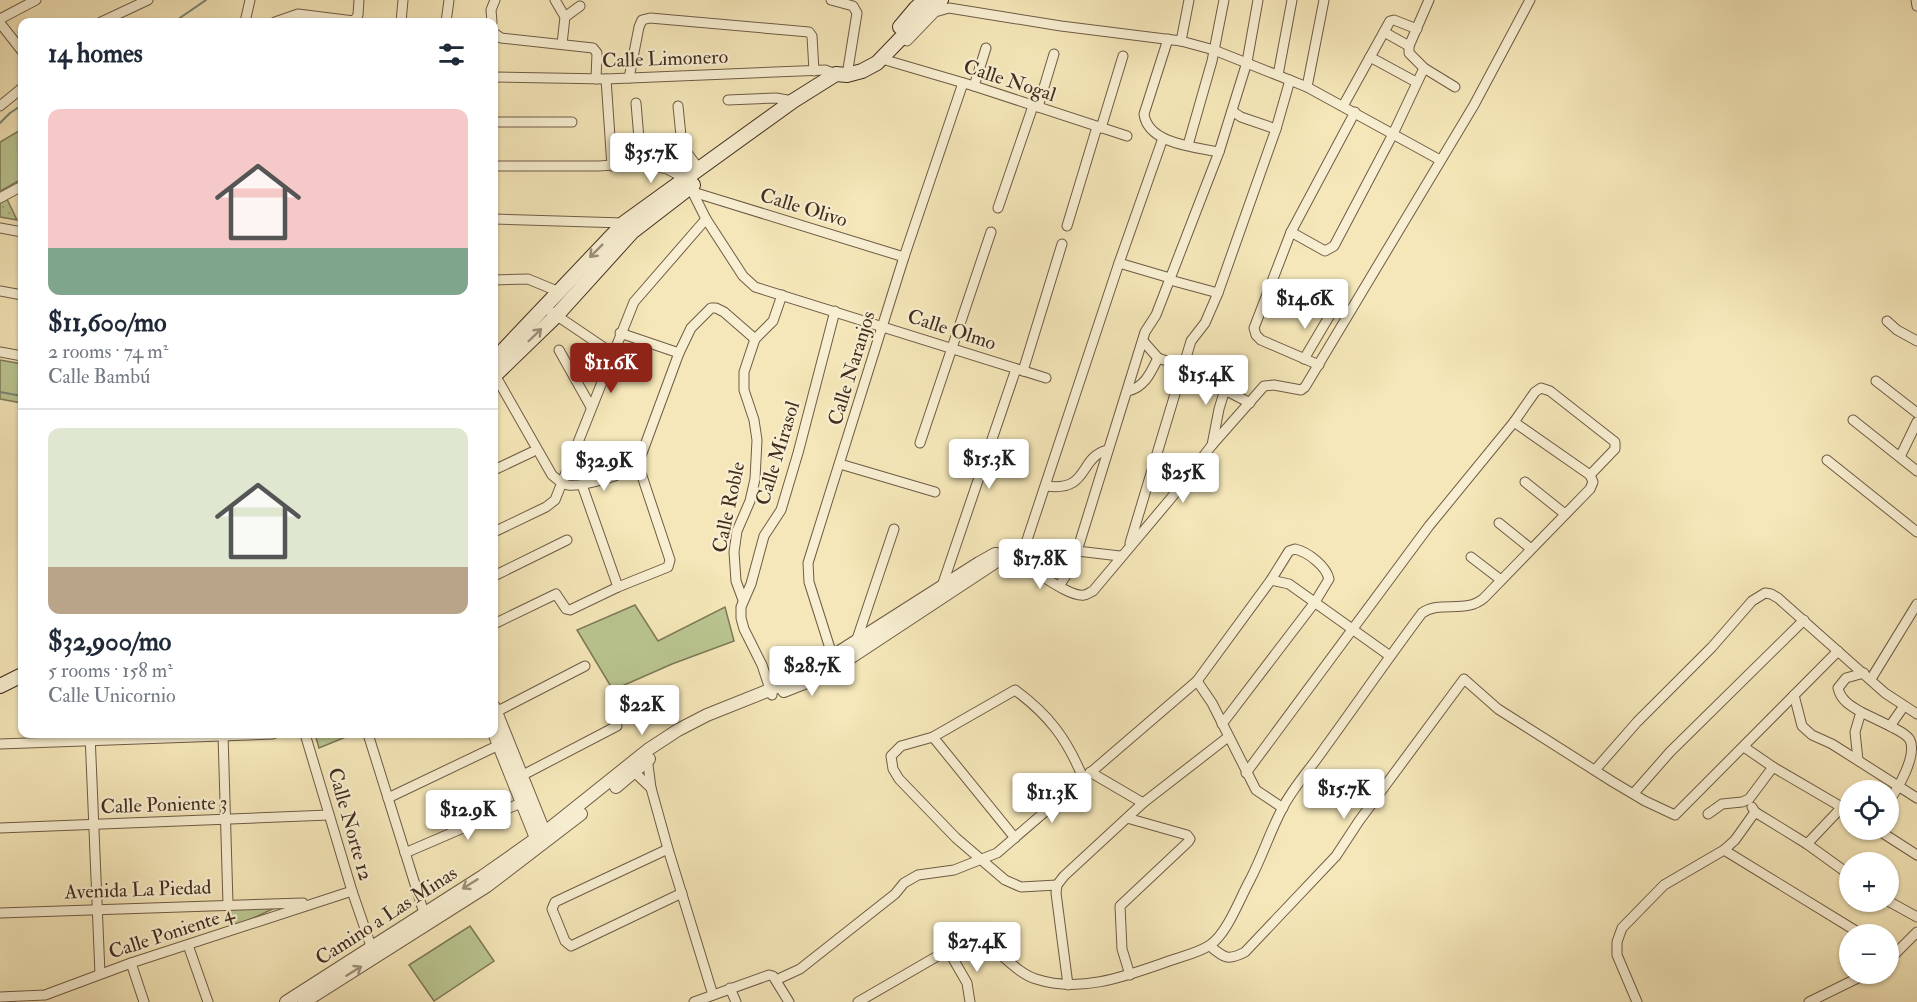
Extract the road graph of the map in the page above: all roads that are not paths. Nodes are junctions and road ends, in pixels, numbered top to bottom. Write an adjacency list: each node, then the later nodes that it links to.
1 (36, 0): 31 (street)
2 (148, 0): 23 (street)
3 (250, 0): 24 (street)
4 (359, 0): 27 (street)
5 (403, 0): 28 (street)
6 (449, 0): 29 (street)
7 (495, 0): 30 (street)
8 (555, 0): 22 (street)
9 (831, 0): 49 (street)
10 (925, 0): 42 (main road)
11 (941, 0): 42 (main road)
12 (1189, 0): 36 (street)
13 (1224, 0): 41 (street)
14 (1258, 0): 46 (street)
15 (1292, 0): 50 (street)
16 (1324, 0): 58 (street)
17 (1429, 0): 32 (street)
18 (1530, 0): 79 (street)
19 (1916, 0): 21 (street)
20 (580, 6): 22 (street)
21 (1917, 6)
22 (565, 17): 37 (street)
23 (110, 18)
24 (246, 18)
25 (286, 18): 26 (street)
26 (330, 18)
27 (356, 18)
28 (401, 18)
29 (447, 18)
30 (492, 18)
31 (0, 21): 38 (street)
32 (1417, 29): 33 (street); 39 (street)
33 (1384, 33): 39 (street); 45 (street)
34 (498, 36): 37 (street)
35 (1168, 39): 36 (street); 42 (street); 76 (street)
36 (1181, 41): 41 (street)
37 (562, 44): 53 (street)
38 (18, 46)
39 (1409, 46): 47 (street)
40 (986, 48): 57 (street)
41 (1214, 50): 46 (street); 77 (street)
42 (886, 54): 49 (main road); 56 (street, Calle Nogal)
43 (1054, 54): 66 (street)
44 (1123, 56): 72 (street)
45 (1370, 57): 55 (street); 67 (street)
46 (1247, 62): 50 (street); 68 (street)
47 (1424, 68): 55 (street); 59 (street)
48 (814, 70): 49 (street, Calle Limonero); 52 (street, Calle Limonero); 52 (street)
49 (842, 74): 62 (main road); 84 (main road)
50 (1278, 75): 54 (street)
51 (498, 77): 53 (street, Calle Limonero)
52 (629, 78): 53 (street, Calle Limonero)
53 (601, 79): 82 (street)
54 (1290, 80): 58 (street); 73 (street)
55 (1416, 82): 74 (street)
56 (963, 83): 57 (street, Calle Nogal); 97 (street, Calle Naranjos)
57 (974, 86): 66 (street, Calle Nogal)
58 (1307, 87): 67 (street)
59 (1455, 87)
60 (18, 91): 64 (street)
61 (728, 100): 62 (street)
62 (793, 102): 83 (main road)
63 (636, 103): 80 (street)
64 (0, 106)
65 (678, 106): 83 (street)
66 (1035, 106): 72 (street, Calle Nogal); 87 (street)
67 (1343, 106): 69 (street)
68 (1232, 111): 73 (street); 78 (street)
69 (1355, 112): 74 (street); 95 (street)
70 (498, 122): 71 (street)
71 (573, 122)
72 (1099, 127): 75 (street, Calle Nogal); 91 (street)
73 (1276, 129): 103 (street)
74 (1393, 134): 79 (street); 95 (street)
75 (1127, 136)
76 (1163, 138): 77 (street); 98 (street)
77 (1188, 145): 78 (street)
78 (1219, 152): 99 (street)
79 (1440, 160): 125 (street)
80 (641, 163): 82 (street); 84 (street, Calle Olivo)
81 (498, 166): 82 (street)
82 (612, 166)
83 (699, 169): 84 (main road)
84 (690, 185): 89 (street, Calle Olmo); 90 (main road); 97 (street, Calle Olivo); 109 (main road)
85 (18, 188): 86 (street)
86 (0, 198)
87 (998, 208)
88 (498, 219): 90 (street)
89 (706, 219): 105 (street, Calle Olmo); 112 (street)
90 (624, 223): 102 (main road, one-way to 102)
91 (1067, 226)
92 (0, 232): 93 (street)
93 (18, 232)
94 (991, 232): 116 (street)
95 (1291, 232): 124 (street)
96 (1062, 244): 127 (street)
97 (904, 257): 111 (street, Calle Naranjos)
98 (1119, 263): 99 (street); 155 (street)
99 (1170, 279): 103 (street); 114 (street)
100 (498, 280): 102 (street)
101 (0, 291): 104 (street)
102 (557, 291): 106 (main road)
103 (1218, 293): 126 (street)
104 (18, 294)
105 (782, 295): 107 (street, Calle Olmo); 113 (street, Calle Roble)
106 (544, 307): 109 (street); 122 (main road)
107 (835, 311): 111 (street, Calle Olmo); 177 (street, Calle Mirasol)
108 (1330, 315): 124 (street)
109 (555, 316): 119 (street); 128 (main road, one-way to 109)
110 (1887, 321): 115 (street)
111 (882, 326): 116 (street, Calle Olmo); 148 (street, Calle Naranjos)
112 (621, 333): 119 (street); 120 (street)
113 (755, 339): 120 (street); 177 (street, Calle Roble)
114 (1143, 341): 123 (street); 134 (street)
115 (1917, 341)
116 (953, 348): 127 (street, Calle Olmo); 141 (street)
117 (560, 350): 136 (street)
118 (0, 352): 121 (street)
119 (612, 353): 136 (street)
120 (679, 353): 147 (street)
121 (18, 355)
122 (498, 356)
123 (1158, 358): 126 (street); 134 (street)
124 (1304, 359): 125 (street)
125 (1318, 365): 135 (street)
126 (1184, 367): 163 (street)
127 (1020, 370): 130 (street, Calle Olmo); 176 (street)
128 (498, 372)
129 (1230, 373): 133 (street)
130 (1046, 378)
131 (1876, 381): 137 (street)
132 (498, 383): 153 (street)
133 (1225, 390): 135 (street); 142 (street)
134 (1128, 391): 143 (street)
135 (1250, 403): 142 (street)
136 (591, 407): 153 (street)
137 (1917, 413)
138 (1854, 420): 145 (street)
139 (1514, 422): 151 (street); 151 (street); 183 (street)
140 (1917, 422): 145 (street)
141 (920, 443)
142 (1212, 446): 163 (street)
143 (1107, 450): 155 (street); 165 (street)
144 (532, 452): 149 (street)
145 (1900, 457): 150 (street)
146 (1827, 460): 161 (street)
147 (638, 464): 154 (street); 175 (street)
148 (840, 464): 156 (street); 187 (street, Calle Naranjos)
149 (498, 468)
150 (1917, 471)
151 (1590, 475): 157 (street)
152 (1525, 482): 157 (street)
153 (561, 483): 154 (street); 159 (street)
154 (582, 485): 175 (street)
155 (1046, 486): 169 (street)
156 (935, 492)
157 (1565, 514): 164 (street)
158 (1499, 523): 164 (street)
159 (498, 529)
160 (894, 529): 184 (street)
161 (1917, 532)
162 (567, 540): 171 (street)
163 (1129, 545): 167 (street)
164 (1530, 548): 173 (street)
165 (1077, 551): 167 (street); 174 (street)
166 (1004, 555): 169 (street); 170 (street)
167 (1120, 556): 174 (street)
168 (1472, 558): 173 (street)
169 (1020, 561): 174 (street)
170 (980, 567): 176 (street); 178 (street)
171 (498, 574)
172 (1271, 580): 179 (street); 179 (street); 191 (street)
173 (1501, 580): 186 (street)
174 (1059, 586)
175 (618, 587): 182 (street)
176 (941, 588): 178 (street); 184 (street)
177 (743, 600): 193 (street, Calle Roble)
178 (935, 602): 187 (street)
179 (1315, 602): 183 (street); 200 (street)
180 (1917, 604): 189 (street)
181 (1804, 620): 185 (street); 218 (street); 224 (street)
182 (498, 622)
183 (1351, 629): 186 (street); 219 (street)
184 (856, 642): 187 (street)
185 (1838, 651): 189 (street); 194 (street)
186 (1390, 656): 231 (street)
187 (834, 661): 193 (street)
188 (585, 666): 196 (street)
189 (1867, 676): 195 (street); 197 (street)
190 (18, 677): 192 (main road)
191 (1197, 681): 200 (street); 220 (street)
192 (0, 686)
193 (771, 692): 214 (street)
194 (1794, 695): 213 (street); 215 (street)
195 (1904, 706): 198 (street); 202 (street)
196 (498, 709)
197 (1862, 712): 202 (street); 215 (street)
198 (1917, 714)
199 (498, 718): 221 (street)
200 (1222, 724): 204 (street)
201 (617, 726): 221 (street)
202 (1890, 726): 222 (street)
203 (933, 737): 220 (street); 240 (street); 248 (street)
204 (1228, 737): 219 (street); 229 (street)
205 (77, 738): 211 (street)
206 (90, 738): 238 (street)
207 (223, 738): 237 (street)
208 (307, 738): 234 (street, Calle Norte 12)
209 (369, 738): 225 (street)
210 (496, 738): 212 (street)
211 (0, 744)
212 (499, 745): 225 (street); 228 (street)
213 (1744, 747): 216 (street); 224 (street)
214 (647, 756): 217 (street); 223 (street)
215 (1858, 760): 222 (street)
216 (1773, 767): 227 (street); 230 (street)
217 (631, 770): 223 (street); 241 (street)
218 (1595, 770): 224 (street); 263 (street)
219 (1246, 773): 231 (street)
220 (1087, 775): 229 (street); 240 (street)
221 (521, 777): 241 (street)
222 (1900, 787): 226 (street)
223 (651, 788): 244 (street)
224 (1634, 794)
225 (388, 798): 246 (street)
226 (1917, 798)
227 (1749, 799): 232 (street); 233 (street)
228 (521, 803): 241 (street); 246 (street)
229 (1143, 803): 236 (street)
230 (1839, 806)
231 (1283, 808): 263 (street)
232 (1755, 812): 243 (street); 245 (street)
233 (1708, 814)
234 (329, 815): 237 (street, Calle Poniente 3); 251 (street, Calle Norte 12)
235 (1839, 815): 243 (street)
236 (1127, 818): 250 (street); 269 (street)
237 (225, 820): 238 (street, Calle Poniente 3); 254 (street)
238 (93, 824): 239 (street, Calle Poniente 3); 256 (street)
239 (0, 828)
240 (1015, 838): 248 (street)
241 (542, 840): 258 (street, Camino a Las Minas, one-way to 258); 266 (street, Camino a Las Minas)
242 (1894, 840): 247 (street)
243 (1807, 844): 249 (street)
244 (668, 849): 252 (street); 252 (street)
245 (1724, 850): 260 (street); 287 (street)
246 (405, 853): 258 (street)
247 (1917, 855)
248 (981, 859): 250 (street); 270 (street)
249 (1839, 867)
250 (1057, 885): 272 (street)
251 (352, 891): 253 (street, Calle Poniente 4); 266 (street, Calle Norte 12)
252 (682, 893): 275 (street)
253 (313, 903): 254 (street, Avenida La Piedad); 262 (street, Calle Poniente 4)
254 (228, 904): 256 (street, Avenida La Piedad)
255 (1899, 907): 259 (street)
256 (96, 909): 257 (street, Avenida La Piedad); 268 (street)
257 (0, 913)
258 (424, 913): 266 (street, Camino a Las Minas)
259 (1917, 917)
260 (1845, 924)
261 (1917, 932): 264 (street)
262 (188, 945): 267 (street, Calle Poniente 4); 279 (street)
263 (1210, 946): 269 (street)
264 (1899, 948)
265 (948, 950): 272 (street); 285 (street); 286 (street)
266 (373, 952): 280 (street, Camino a Las Minas); 281 (street, Camino a Las Minas, one-way to 266)
267 (131, 963): 268 (street, Calle Poniente 4); 278 (street)
268 (100, 974): 274 (street, Calle Poniente 4)
269 (1130, 975): 272 (street)
270 (776, 980): 273 (street); 284 (street)
271 (1846, 984): 288 (street)
272 (1068, 985)
273 (730, 988): 275 (street); 283 (street)
274 (45, 995): 276 (street, Calle Poniente 4); 277 (street)
275 (712, 995): 282 (street)
276 (0, 997)
277 (23, 1002)
278 (144, 1002)
279 (208, 1002)
280 (286, 1002)
281 (304, 1002)
282 (694, 1002)
283 (736, 1002)
284 (789, 1002)
285 (858, 1002)
286 (970, 1002)
287 (1637, 1002)
288 (1809, 1002)

